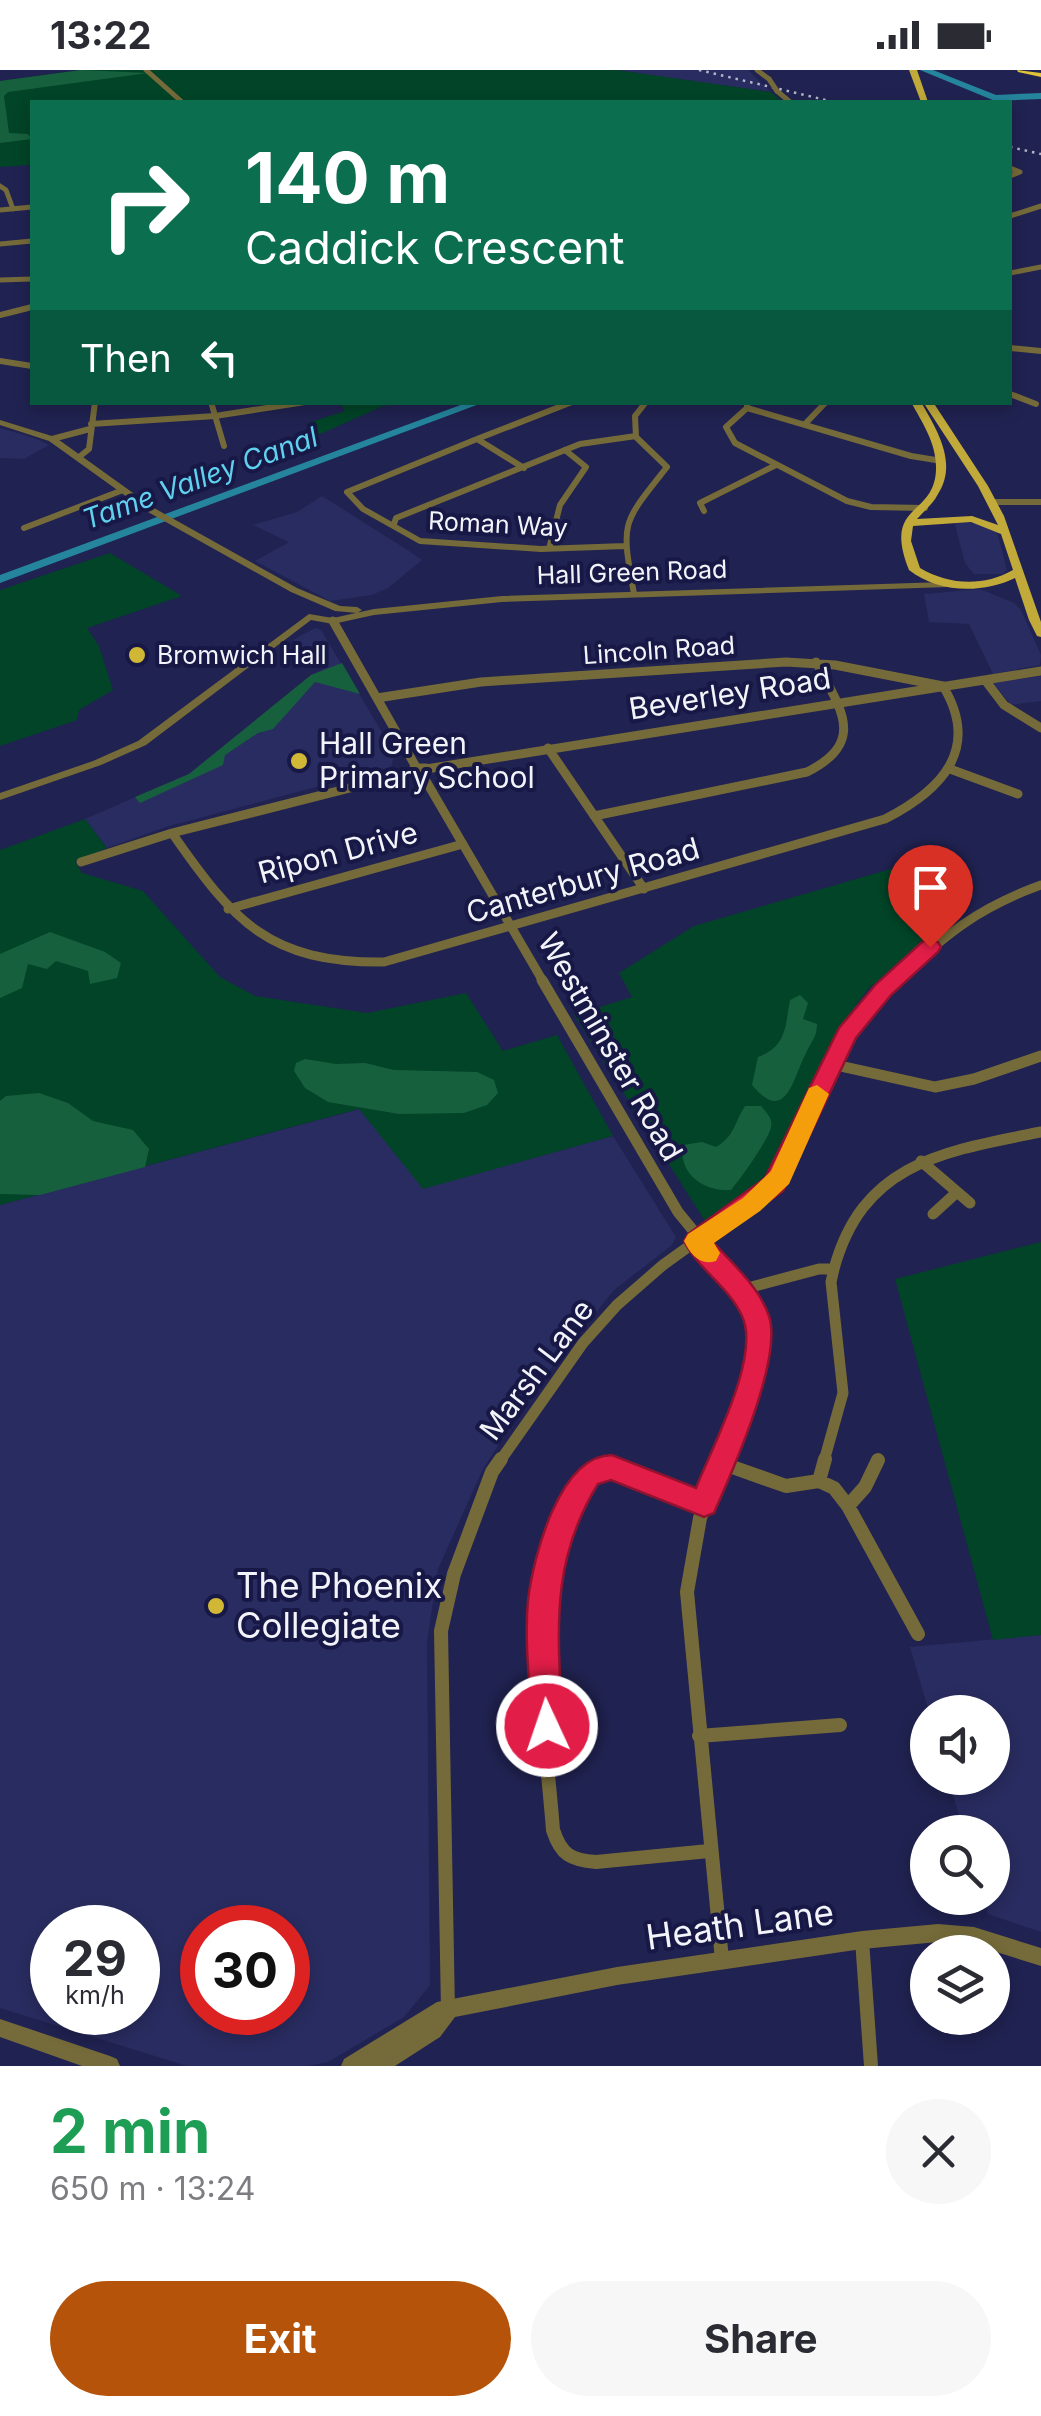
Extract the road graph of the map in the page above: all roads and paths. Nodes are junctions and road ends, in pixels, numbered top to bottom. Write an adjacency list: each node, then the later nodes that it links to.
1 (146, 70): 7 (street)
2 (757, 70): 8 (street, bridge)
3 (903, 70): 9 (main road)
4 (913, 70): 10 (main road)
5 (1021, 70): 6 (highway)
6 (1041, 74)
7 (180, 100)
8 (788, 100)
9 (913, 100)
10 (924, 100)
11 (0, 186): 14 (street)
12 (1041, 206): 16 (street)
13 (30, 207): 14 (street)
14 (13, 209): 15 (street)
15 (0, 210)
16 (1012, 215)
17 (30, 242): 18 (street)
18 (0, 244)
19 (1041, 267): 20 (street)
20 (1012, 273)
21 (30, 279): 22 (street)
22 (0, 280)
23 (30, 308): 24 (street)
24 (0, 315)
25 (1012, 348): 26 (street)
26 (1041, 351)
27 (0, 362): 28 (street)
28 (30, 366)
29 (1012, 395): 30 (street)
30 (1036, 404)
31 (95, 405): 43 (street)
32 (212, 405): 40 (street)
33 (285, 405): 40 (street)
34 (564, 405): 46 (street)
35 (644, 405): 44 (street)
36 (747, 405): 42 (street); 51 (street)
37 (823, 405): 42 (street)
38 (918, 405): 50 (main road)
39 (930, 405): 52 (main road)
40 (215, 416): 43 (street); 47 (street)
41 (0, 422): 45 (street)
42 (804, 424): 50 (street)
43 (91, 427): 45 (street); 49 (street)
44 (636, 436): 48 (street); 63 (street)
45 (52, 439): 49 (street)
46 (477, 439): 53 (street); 60 (street, Roman Way)
47 (224, 446)
48 (565, 450): 53 (street); 64 (street)
49 (79, 458): 54 (street)
50 (942, 460): 52 (main road); 57 (main road)
51 (776, 464): 57 (street); 58 (street)
52 (969, 464): 55 (main road)
53 (524, 468): 60 (street)
54 (123, 490): 61 (street); 70 (street)
55 (992, 502): 56 (street); 62 (main road)
56 (1041, 502)
57 (924, 508): 59 (main road)
58 (704, 511)
59 (910, 523): 62 (main road); 65 (main road)
60 (394, 524): 64 (street, Roman Way)
61 (24, 528)
62 (1005, 532): 66 (main road)
63 (624, 546): 64 (street, Roman Way); 71 (street)
64 (549, 549)
65 (915, 570): 68 (main road); 69 (street)
66 (1017, 572): 67 (main road); 72 (main road)
67 (979, 584): 68 (main road); 72 (main road)
68 (946, 585): 69 (street, Hall Green Road)
69 (893, 586): 71 (street, Hall Green Road)
70 (294, 590): 73 (street); 74 (street)
71 (634, 594): 73 (street, Hall Green Road)
72 (1026, 605): 75 (main road)
73 (334, 613): 74 (street); 74 (street); 80 (street, Westminster Road)
74 (308, 614): 87 (street)
75 (1041, 634)
76 (816, 662): 79 (street, Lincoln Road); 80 (street, Lincoln Road); 81 (street)
77 (1041, 671): 78 (street, Beverley Road)
78 (985, 680): 79 (street, Beverley Road); 82 (street)
79 (943, 686): 81 (street, Beverley Road); 84 (street)
80 (377, 698): 85 (street, Westminster Road)
81 (839, 702): 83 (street, Beverley Road); 88 (street)
82 (1041, 728)
83 (548, 748): 85 (street, Beverley Road); 88 (street)
84 (950, 769): 86 (street); 93 (street, Canterbury Road)
85 (419, 771): 89 (street, Beverley Road); 90 (street, Westminster Road)
86 (1018, 794)
87 (0, 797)
88 (594, 816): 93 (street)
89 (172, 833): 91 (street, Beverley Road); 94 (street, Canterbury Road)
90 (462, 844): 94 (street, Ripon Drive); 95 (street, Westminster Road)
91 (82, 862)
92 (1041, 884): 97 (street, Marsh Lane)
93 (644, 889): 95 (street, Canterbury Road)
94 (228, 909): 95 (street, Canterbury Road)
95 (511, 928): 103 (street, Westminster Road)
96 (1041, 1056): 97 (street)
97 (831, 1064): 103 (street, Marsh Lane)
98 (1041, 1132): 99 (street)
99 (922, 1161): 100 (street); 104 (street)
100 (956, 1192): 101 (street); 102 (street)
101 (970, 1203)
102 (933, 1214)
103 (697, 1241): 105 (street, Westminster Road); 118 (street, Marsh Lane)
104 (834, 1270): 105 (street); 108 (street)
105 (740, 1290): 107 (street, Westminster Road)
106 (878, 1460): 110 (street)
107 (720, 1462): 108 (street); 109 (street, Westminster Road)
108 (818, 1481): 110 (street)
109 (704, 1504): 113 (street, Westminster Road); 114 (street)
110 (848, 1506): 111 (street)
111 (918, 1634)
112 (840, 1725): 113 (street)
113 (699, 1736): 114 (street, Westminster Road)
114 (709, 1851): 117 (street, Westminster Road)
115 (862, 1940): 116 (street, Heath Lane); 117 (street, Heath Lane); 123 (street)
116 (1041, 1957)
117 (722, 1960): 118 (street, Heath Lane)
118 (448, 2011): 121 (street, Heath Lane); 122 (street)
119 (0, 2028): 120 (street)
120 (110, 2066)
121 (351, 2066)
122 (378, 2066)
123 (871, 2066)

